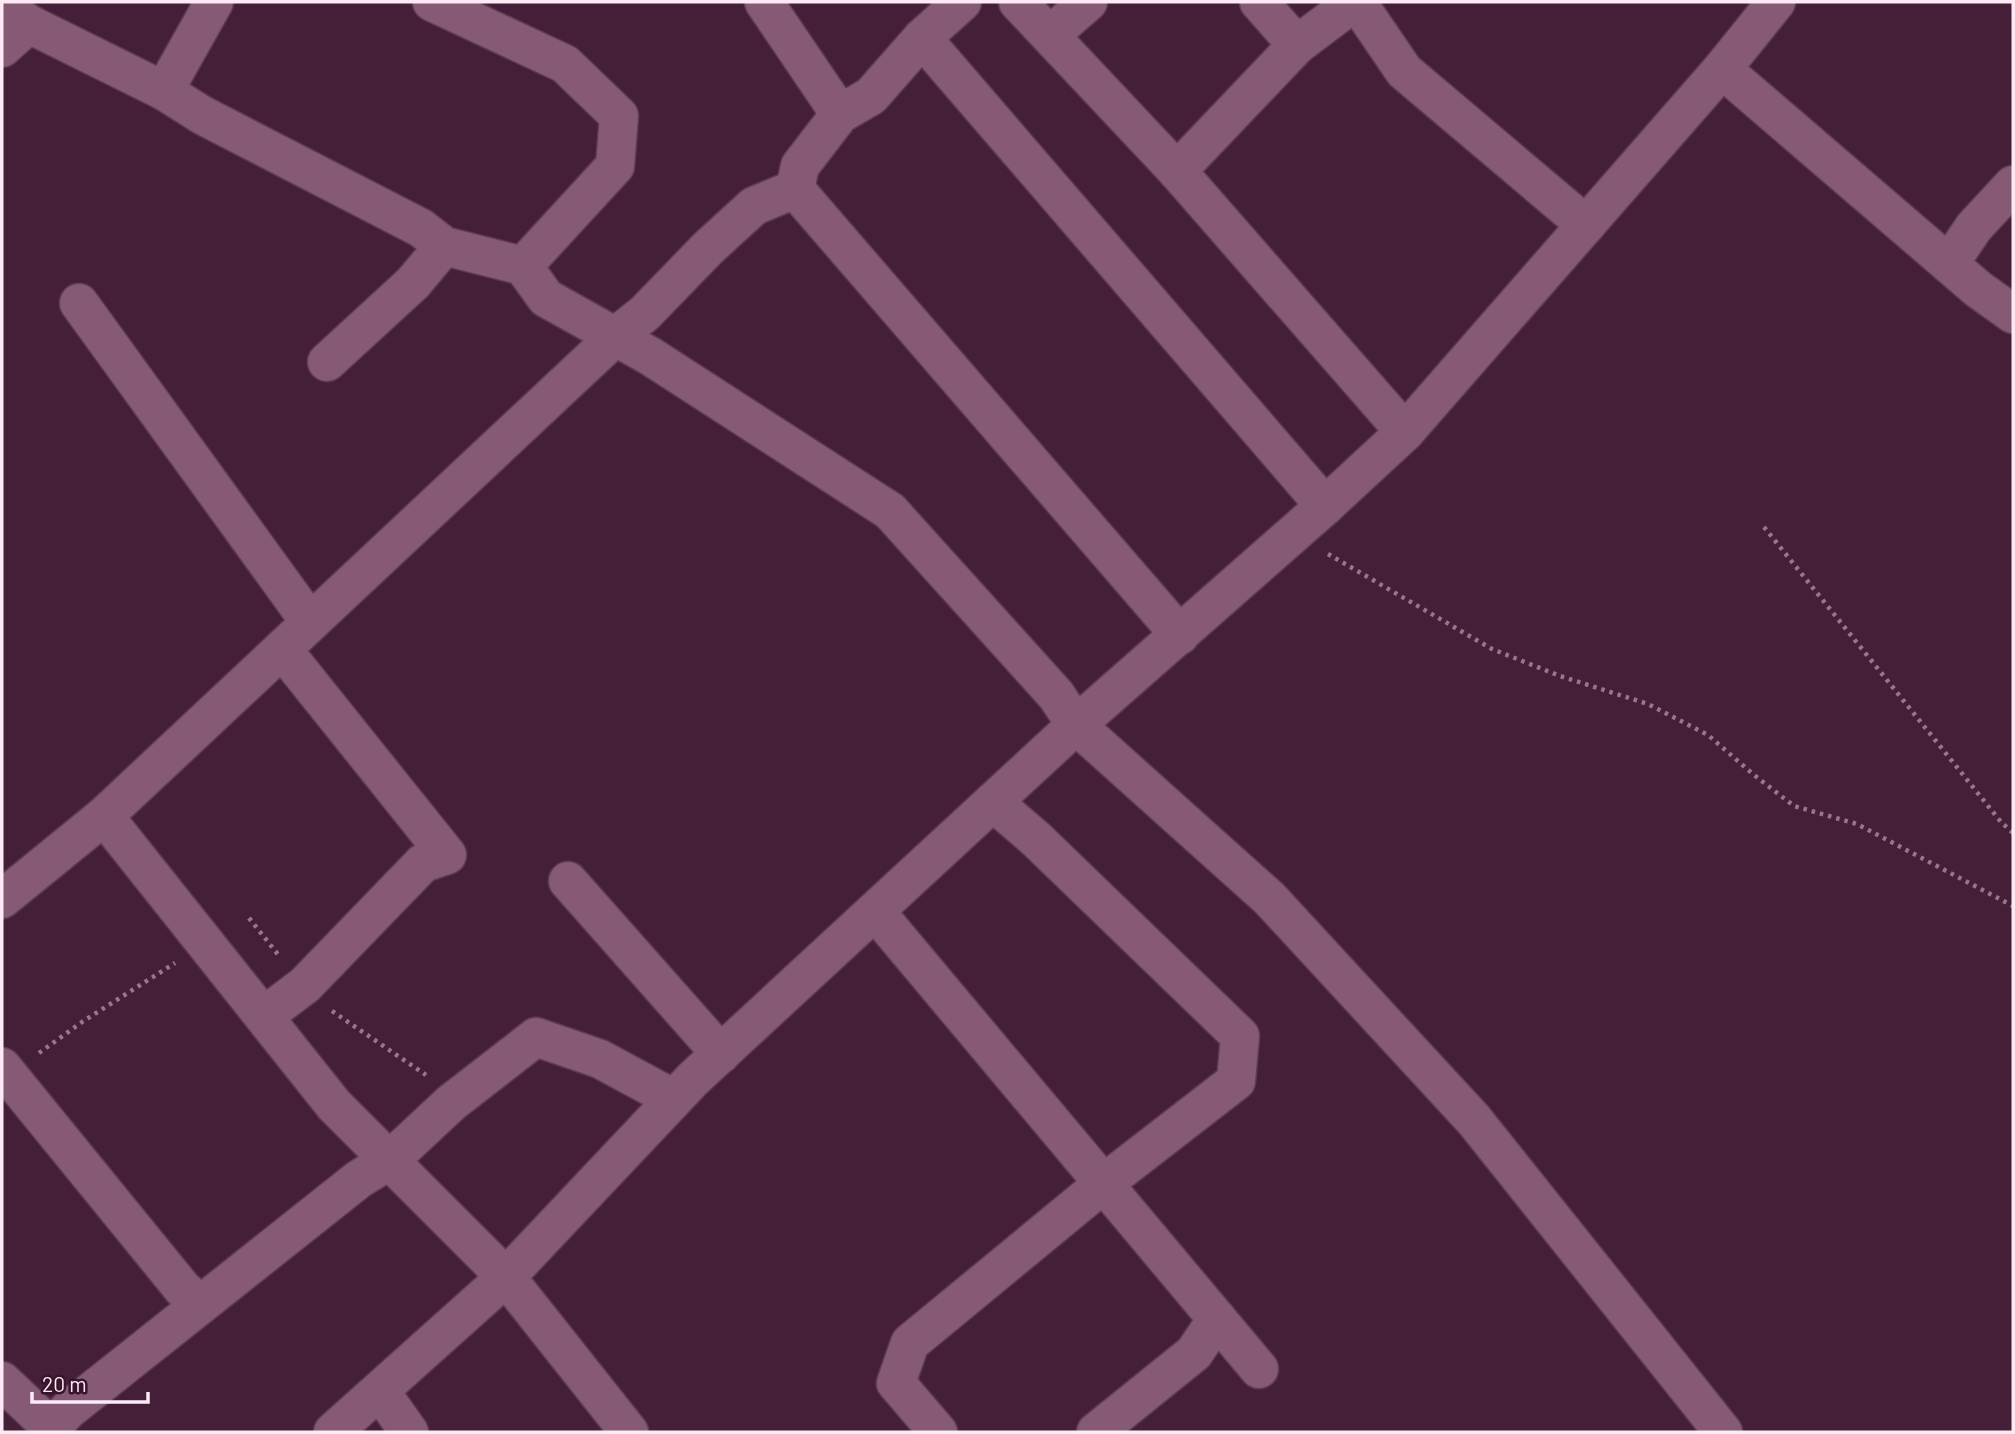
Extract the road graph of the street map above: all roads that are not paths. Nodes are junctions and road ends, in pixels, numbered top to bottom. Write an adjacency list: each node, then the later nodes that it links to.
1 (214, 2): 15 (street)
2 (764, 2): 16 (street)
3 (962, 2): 12 (street)
4 (1018, 2): 11 (street)
5 (1088, 2): 11 (street)
6 (1259, 2): 13 (street)
7 (1355, 2): 13 (street); 20 (street)
8 (1776, 2): 14 (street)
9 (448, 5): 23 (street)
10 (11, 26): 15 (street)
11 (1050, 35): 17 (street)
12 (922, 38): 16 (street); 29 (street)
13 (1297, 45): 17 (street)
14 (1722, 69): 20 (street); 22 (street)
15 (164, 91): 21 (street)
16 (840, 114): 19 (street)
17 (1177, 171): 28 (street)
18 (2013, 185): 22 (street)
19 (795, 189): 26 (street); 31 (street)
20 (1586, 225): 28 (street)
21 (444, 246): 23 (street); 27 (street)
22 (1949, 264): 25 (street)
23 (523, 266): 26 (street)
24 (79, 303): 30 (street)
25 (2013, 314)
26 (616, 336): 30 (street); 33 (street)
27 (327, 362)
28 (1405, 432): 29 (street)
29 (1312, 518): 31 (street)
30 (310, 622): 32 (street)
31 (1180, 635): 33 (street)
32 (282, 649): 35 (street); 39 (street)
33 (1076, 725): 34 (street); 57 (street)
34 (993, 803): 38 (street); 44 (street)
35 (104, 816): 37 (street); 39 (street)
36 (568, 881): 40 (street)
37 (2, 899)
38 (875, 911): 40 (street); 44 (street)
39 (264, 1016): 43 (street)
40 (721, 1054): 42 (street)
41 (5, 1071): 46 (street)
42 (674, 1099): 43 (street); 45 (street)
43 (390, 1160): 45 (street); 46 (street)
44 (1103, 1184): 47 (street); 55 (street)
45 (506, 1277): 50 (street); 54 (street)
46 (200, 1305): 51 (street)
47 (1217, 1319): 48 (street); 56 (street)
48 (1259, 1369)
49 (2, 1381): 51 (street)
50 (380, 1391): 52 (street); 53 (street)
51 (53, 1430)
52 (333, 1432)
53 (409, 1432)
54 (629, 1432)
55 (938, 1432)
56 (1096, 1432)
57 (1723, 1432)

